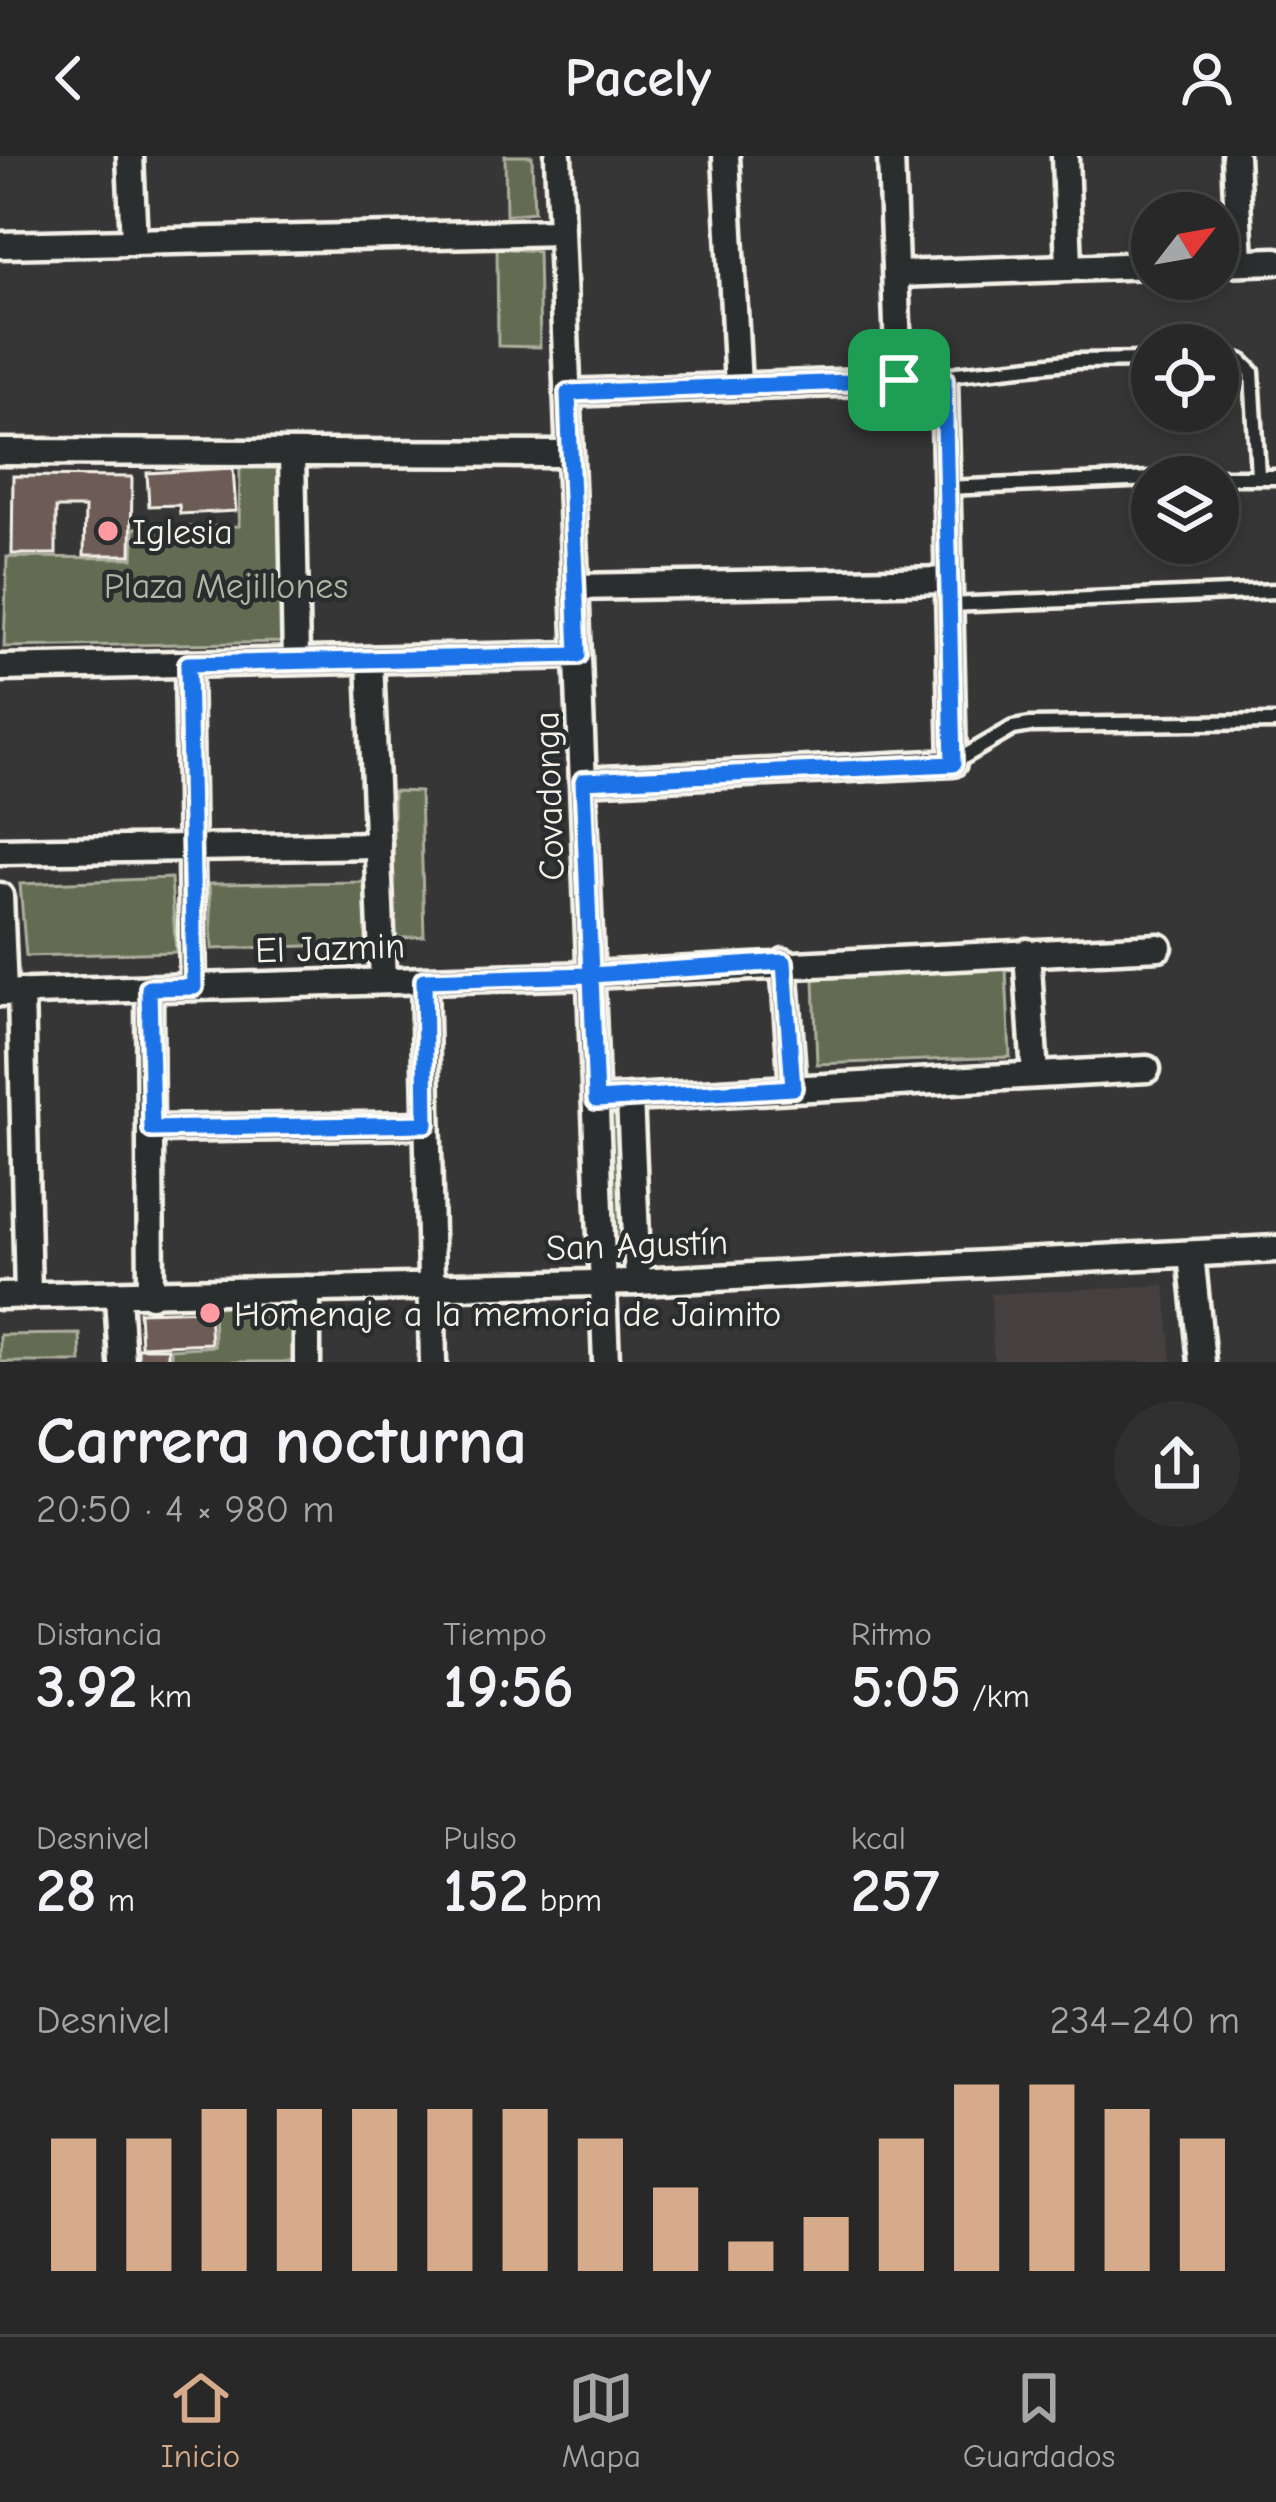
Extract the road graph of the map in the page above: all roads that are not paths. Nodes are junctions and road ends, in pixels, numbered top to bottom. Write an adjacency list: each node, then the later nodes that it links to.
1 (130, 156): 9 (street)
2 (558, 156): 8 (street, Covadonga)
3 (726, 156): 20 (street)
4 (891, 156): 15 (street)
5 (1065, 156): 14 (street)
6 (1235, 156): 7 (street)
7 (1233, 192)
8 (561, 232): 9 (street); 21 (street, Covadonga)
9 (134, 242): 10 (street)
10 (0, 245)
11 (1276, 261): 12 (street)
12 (1239, 262)
13 (1131, 266): 14 (street)
14 (1069, 267): 15 (street)
15 (896, 274): 19 (street)
16 (1131, 360): 18 (lane)
17 (1239, 361): 25 (lane)
18 (944, 379): 19 (street); 29 (street)
19 (899, 380): 20 (street)
20 (737, 386): 21 (street)
21 (568, 393): 24 (street, Covadonga)
22 (0, 452): 23 (street)
23 (292, 453): 24 (street); 35 (street)
24 (570, 454): 30 (street, Covadonga)
25 (1258, 475): 26 (lane); 27 (lane)
26 (1239, 476)
27 (1276, 477)
28 (1131, 480): 29 (lane)
29 (946, 488): 32 (street)
30 (575, 587): 32 (street); 33 (street, Covadonga)
31 (1276, 591): 32 (lane)
32 (948, 592): 39 (street)
33 (578, 655): 34 (street); 40 (street, Covadonga)
34 (370, 660): 35 (street); 41 (street)
35 (296, 661): 36 (street)
36 (188, 664): 37 (street); 42 (street)
37 (0, 668)
38 (1276, 722): 39 (lane)
39 (953, 764): 40 (street)
40 (583, 781): 48 (street, Covadonga)
41 (378, 845): 42 (street); 50 (street)
42 (190, 848): 43 (street); 51 (street)
43 (0, 851)
44 (0, 896): 53 (street)
45 (1159, 946): 46 (street, El Jazmin)
46 (1027, 952): 47 (street, El Jazmin); 55 (street)
47 (784, 962): 48 (street, El Jazmin); 56 (street)
48 (591, 975): 49 (street, El Jazmin); 58 (street, Covadonga)
49 (424, 980): 50 (street, El Jazmin); 59 (street)
50 (383, 981): 51 (street, El Jazmin)
51 (194, 987): 52 (street, El Jazmin)
52 (149, 988): 53 (street, El Jazmin); 60 (street)
53 (8, 992): 61 (street)
54 (1147, 1069): 55 (street)
55 (1036, 1075): 56 (street)
56 (793, 1088): 57 (street)
57 (630, 1098): 58 (street); 64 (street)
58 (596, 1100): 65 (street, Covadonga)
59 (426, 1124): 60 (street); 66 (street)
60 (152, 1129): 69 (street)
61 (12, 1141): 71 (street)
62 (1276, 1249): 63 (street, San Agustín)
63 (1191, 1254): 64 (street, San Agustín); 76 (street)
64 (638, 1282): 65 (street, San Agustín)
65 (603, 1283): 66 (street, San Agustín); 75 (street, Covadonga)
66 (428, 1287): 67 (street, San Agustín); 74 (street)
67 (307, 1289): 69 (street, San Agustín); 73 (street)
68 (118, 1295): 69 (street, San Agustín); 71 (street, San Agustín); 72 (street)
69 (151, 1295)
70 (0, 1296): 71 (street, San Agustín)
71 (28, 1296)
72 (122, 1362)
73 (307, 1362)
74 (433, 1362)
75 (606, 1362)
76 (1202, 1362)

